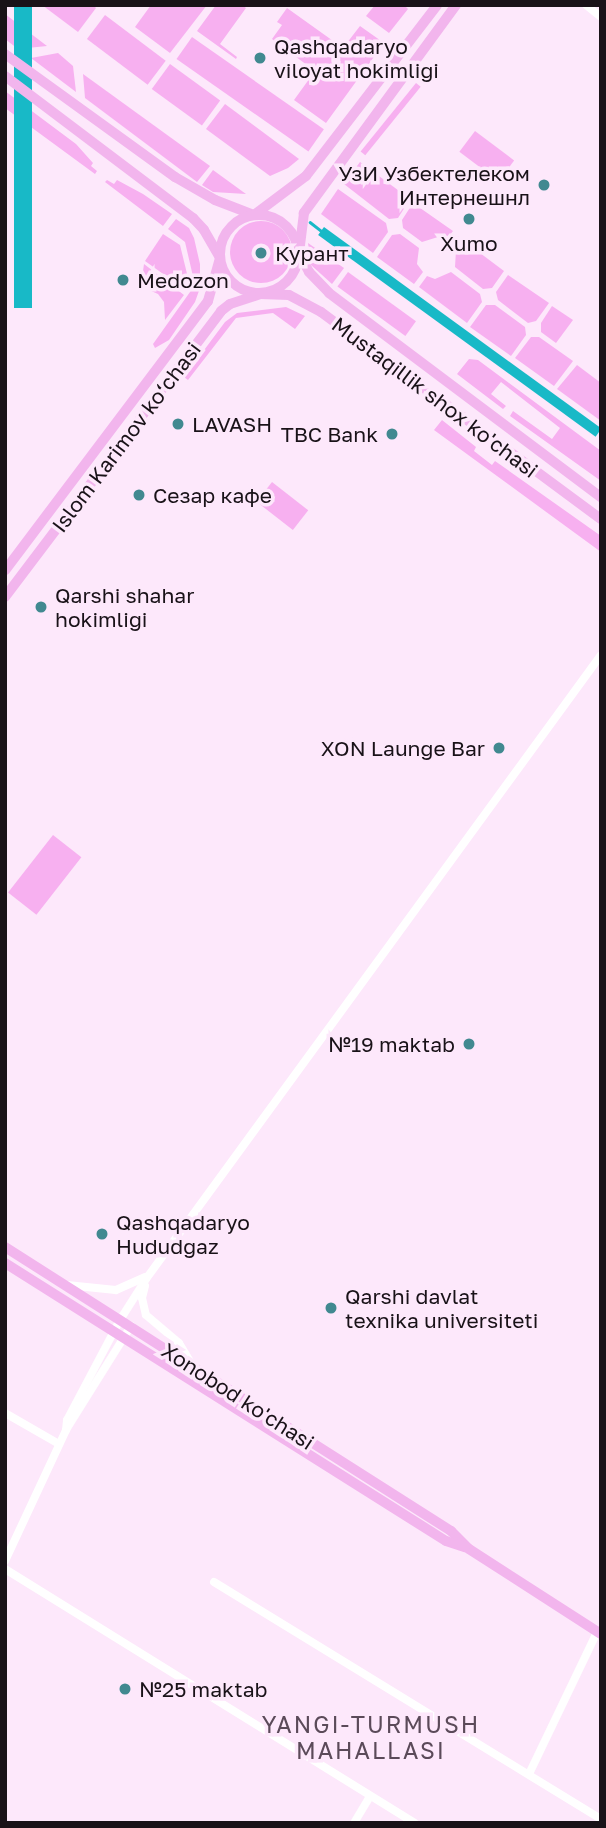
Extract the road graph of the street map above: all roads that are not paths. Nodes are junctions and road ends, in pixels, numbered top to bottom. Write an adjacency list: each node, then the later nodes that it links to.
1 (437, 5): 7 (main road)
2 (456, 5): 8 (main road)
3 (586, 5): 4 (street)
4 (601, 17)
5 (5, 54): 7 (main road)
6 (5, 76): 9 (main road)
7 (254, 215): 8 (main road); 9 (main road)
8 (299, 253): 10 (main road); 11 (main road, Mustaqillik shox ko'chasi)
9 (219, 258): 10 (main road); 13 (main road, Islom Karimov ko‘chasi)
10 (260, 294): 12 (main road, Mustaqillik shox ko'chasi); 14 (main road, Islom Karimov ko‘chasi)
11 (601, 496)
12 (601, 519)
13 (5, 570)
14 (5, 597)
15 (601, 654): 18 (street)
16 (5, 1247): 19 (main road, Xonobod ko'chasi)
17 (5, 1263): 22 (main road, Xonobod ko'chasi)
18 (148, 1276): 19 (street); 20 (street); 24 (street)
19 (66, 1285): 20 (main road, Xonobod ko'chasi)
20 (120, 1320): 21 (main road, Xonobod ko'chasi); 22 (street)
21 (131, 1326): 23 (street); 24 (main road, Xonobod ko'chasi)
22 (115, 1331): 23 (main road, Xonobod ko'chasi); 26 (street)
23 (124, 1338): 26 (street); 29 (main road, Xonobod ko'chasi)
24 (194, 1367): 29 (main road, Xonobod ko'chasi)
25 (5, 1413): 27 (street)
26 (66, 1430): 27 (street)
27 (60, 1444): 28 (street)
28 (8, 1547): 30 (street)
29 (469, 1549): 33 (main road, Xonobod ko'chasi)
30 (5, 1561)
31 (5, 1569): 35 (street)
32 (214, 1582): 34 (street)
33 (599, 1633): 34 (street)
34 (529, 1774): 36 (street)
35 (370, 1796): 37 (street); 38 (street)
36 (601, 1819)
37 (354, 1823)
38 (415, 1823)

